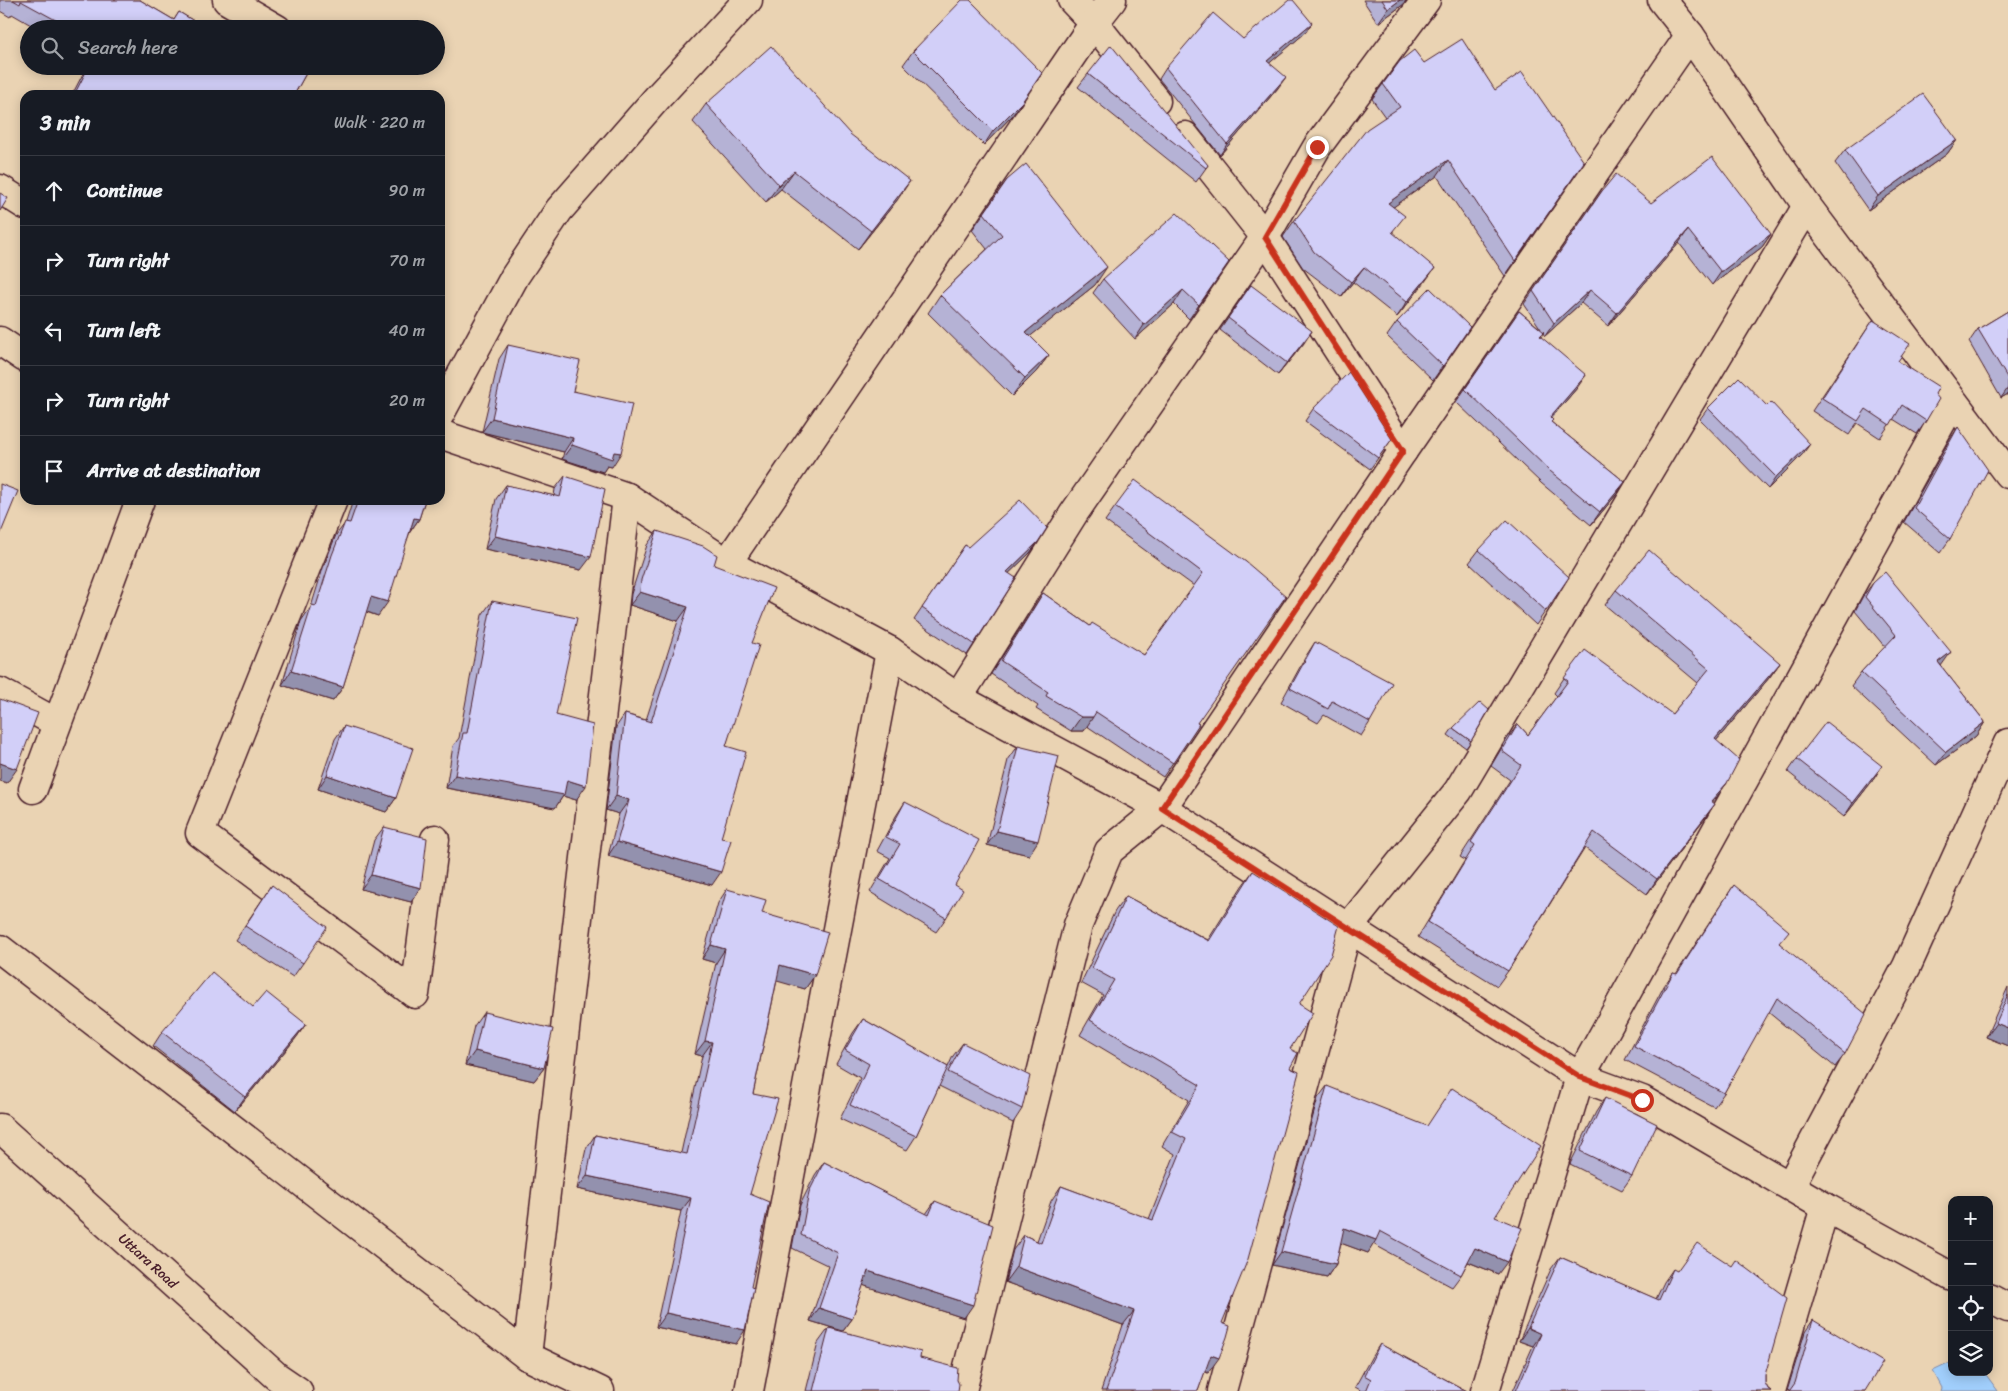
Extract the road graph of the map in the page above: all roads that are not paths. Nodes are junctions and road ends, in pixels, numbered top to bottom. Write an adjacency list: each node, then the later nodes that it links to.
1 (227, 0): 7 (street)
2 (748, 0): 17 (street)
3 (1072, 0): 8 (street)
4 (1112, 0): 8 (street)
5 (1426, 0): 13 (street)
6 (1662, 0): 9 (street)
7 (261, 20)
8 (1094, 23): 13 (street); 24 (street)
9 (1690, 35): 12 (street); 19 (street)
10 (0, 189): 11 (street)
11 (20, 203)
12 (1807, 206): 16 (street); 33 (street)
13 (1265, 237): 19 (street); 27 (street)
14 (0, 341): 15 (street)
15 (20, 355)
16 (1952, 403): 20 (street); 35 (street)
17 (445, 405)
18 (445, 436): 21 (street)
19 (1403, 451): 31 (street)
20 (2008, 474)
21 (627, 497): 24 (street); 42 (street)
22 (138, 505): 28 (street)
23 (331, 505): 32 (street)
24 (727, 562): 25 (street)
25 (890, 651): 27 (street); 45 (street)
26 (0, 692): 28 (street)
27 (958, 698): 31 (street)
28 (57, 723): 30 (street)
29 (2008, 743): 37 (street)
30 (33, 789)
31 (1162, 808): 33 (street); 46 (street)
32 (435, 839)
33 (1348, 928): 35 (street); 47 (street)
34 (0, 949): 42 (street)
35 (1580, 1077): 37 (street); 48 (street)
36 (0, 1128): 43 (street, Uttara Road)
37 (1790, 1186): 38 (street)
38 (1825, 1207): 39 (street); 49 (street)
39 (1948, 1275)
40 (1993, 1300): 41 (street)
41 (2008, 1308)
42 (528, 1356): 44 (street)
43 (298, 1391)
44 (600, 1391)
45 (749, 1391)
46 (962, 1391)
47 (1222, 1391)
48 (1485, 1391)
49 (1771, 1391)

